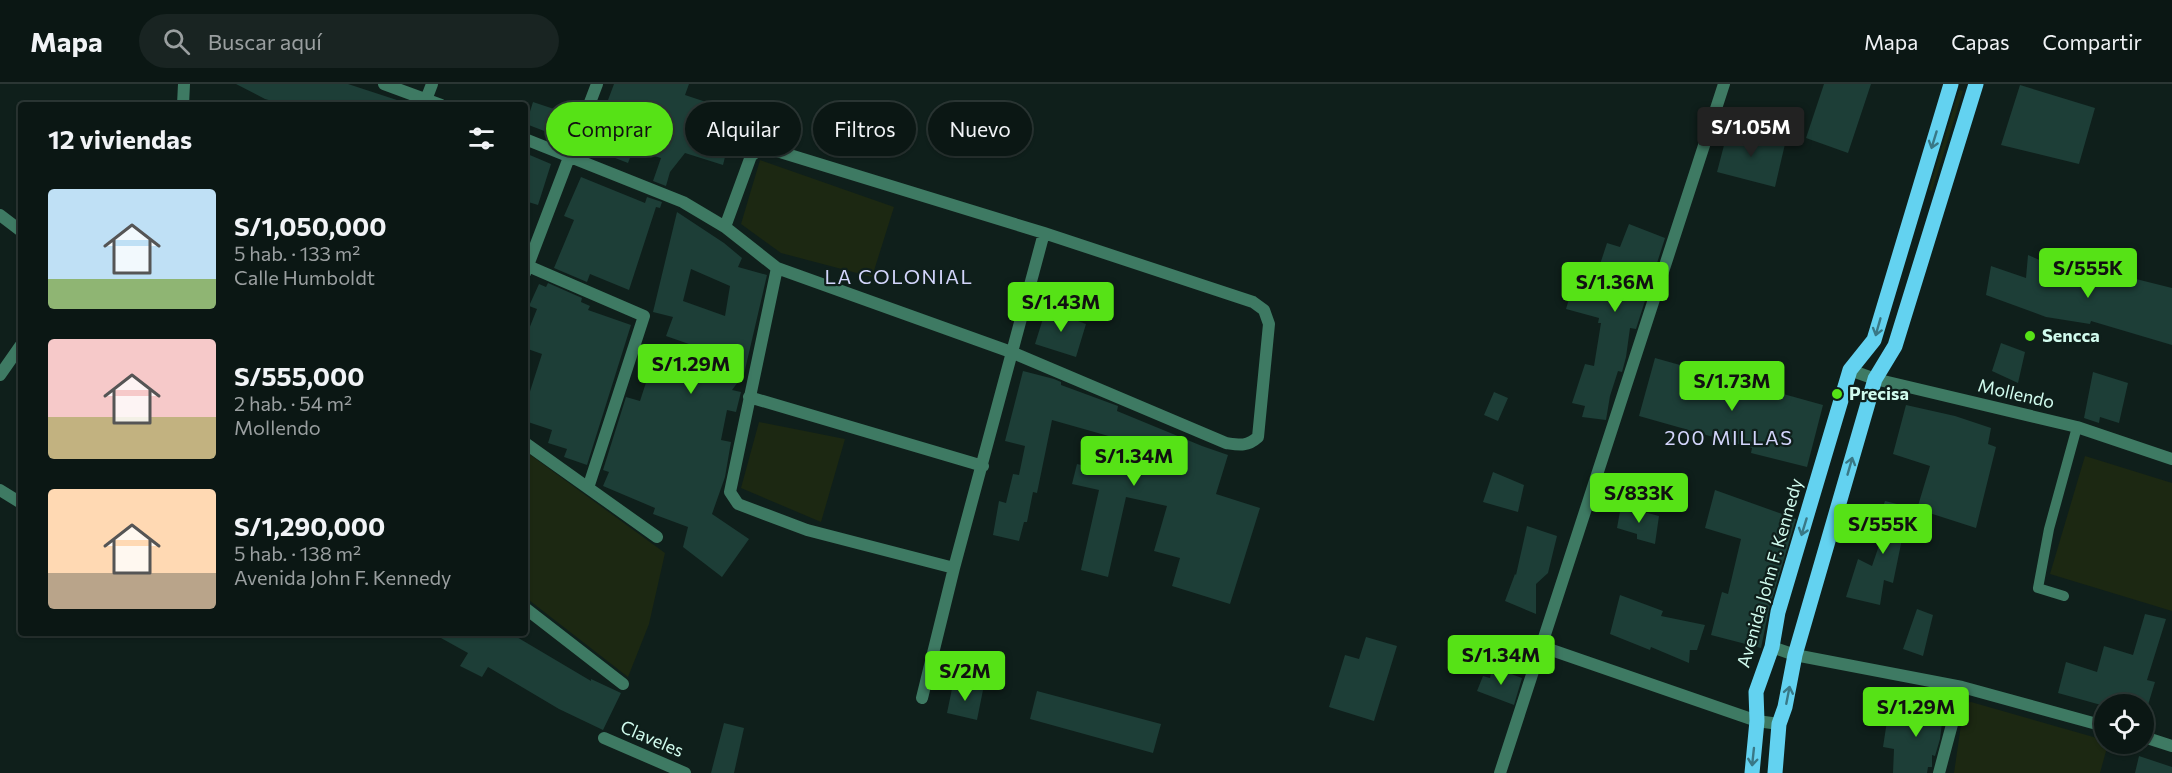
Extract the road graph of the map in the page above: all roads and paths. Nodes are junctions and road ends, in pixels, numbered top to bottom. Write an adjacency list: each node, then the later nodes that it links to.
1 (184, 84): 8 (street)
2 (384, 84): 9 (street)
3 (432, 84): 9 (street)
4 (597, 84): 10 (street)
5 (1724, 84): 40 (street)
6 (1951, 84): 18 (main road, Avenida John F. Kennedy, one-way to 18)
7 (1976, 84): 19 (main road)
8 (183, 102)
9 (425, 102)
10 (590, 102)
11 (528, 140): 12 (street)
12 (546, 147)
13 (569, 156): 15 (street); 20 (street)
14 (0, 215): 16 (street)
15 (725, 227): 17 (street); 21 (street)
16 (18, 229)
17 (1044, 233): 24 (street); 24 (street)
18 (1905, 237): 19 (main road); 25 (main road, Avenida John F. Kennedy, one-way to 25)
19 (1926, 244): 27 (main road)
20 (528, 265)
21 (777, 268): 24 (street); 28 (street)
22 (528, 271): 33 (street)
23 (18, 349): 26 (street)
24 (1011, 352): 32 (street)
25 (1850, 370): 27 (street, Mollendo); 41 (main road, Avenida John F. Kennedy, one-way to 41)
26 (0, 375)
27 (1875, 379): 29 (street, Mollendo); 42 (main road, one-way to 27)
28 (749, 397): 32 (street); 37 (street)
29 (2077, 427): 31 (street, Mollendo); 38 (lane)
30 (528, 445): 33 (street)
31 (2172, 459)
32 (983, 466): 37 (street)
33 (588, 488): 36 (street)
34 (0, 490): 35 (street)
35 (18, 501)
36 (657, 537)
37 (954, 568): 45 (street)
38 (2064, 596)
39 (528, 610): 43 (street)
40 (1540, 646): 46 (street); 53 (street)
41 (1772, 646): 42 (street); 46 (main road, Avenida John F. Kennedy)
42 (1795, 655): 44 (street); 48 (main road, one-way to 42)
43 (623, 684)
44 (1962, 687): 47 (street); 56 (street)
45 (922, 698)
46 (1757, 721): 48 (street); 54 (main road, Avenida John F. Kennedy, one-way to 54)
47 (2094, 723)
48 (1779, 724): 55 (main road)
49 (604, 738): 52 (street, Claveles)
50 (2154, 741): 51 (street)
51 (2172, 747)
52 (685, 773)
53 (1500, 773)
54 (1752, 773)
55 (1775, 773)
56 (1939, 773)

